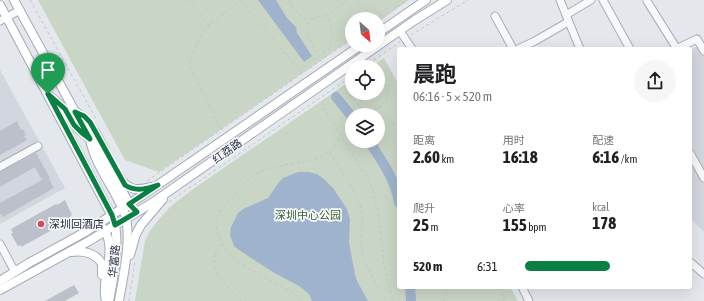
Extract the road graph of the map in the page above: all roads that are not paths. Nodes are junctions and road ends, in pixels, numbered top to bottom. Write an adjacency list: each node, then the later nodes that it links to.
1 (14, 0): 9 (main road, 华富路)
2 (426, 0): 13 (main road)
3 (447, 0): 14 (main road, 红荔路)
4 (560, 0): 12 (street)
5 (591, 0): 12 (street)
6 (603, 0): 20 (street)
7 (647, 1): 21 (street)
8 (0, 5): 11 (main road, 华富路)
9 (20, 10): 11 (street); 26 (main road, 华富路)
10 (495, 16): 17 (street)
11 (2, 18): 25 (main road, 华富路)
12 (567, 18): 18 (street); 19 (street)
13 (385, 28)
14 (400, 31): 16 (street); 34 (main road, 红荔路)
15 (701, 40): 22 (street); 23 (street)
16 (411, 47)
17 (512, 47)
18 (522, 47)
19 (579, 47)
20 (629, 47)
21 (675, 47)
22 (680, 47)
23 (704, 51)
24 (351, 52): 33 (main road, 红荔路)
25 (48, 94): 27 (main road, 华富路); 37 (main road, 华富路)
26 (75, 112): 27 (main road, 华富路); 33 (main road)
27 (90, 139): 35 (main road, 华富路)
28 (38, 146): 30 (street)
29 (692, 156): 31 (street)
30 (0, 167)
31 (701, 167): 32 (street)
32 (704, 178)
33 (158, 185): 35 (main road, 红荔路)
34 (174, 188): 36 (main road, 红荔路); 45 (main road)
35 (126, 206): 36 (main road, 华富路); 37 (main road, 红荔路); 38 (main road, 华富路)
36 (137, 212): 38 (main road, 红荔路)
37 (112, 215): 39 (main road, 红荔路); 40 (main road, 华富路)
38 (126, 218): 40 (main road, 红荔路); 45 (main road, 华富路)
39 (98, 224): 41 (main road, 华富路); 46 (main road, 红荔路)
40 (115, 225): 41 (main road, 红荔路); 52 (main road, 华富路)
41 (105, 231): 43 (main road, 红荔路); 52 (main road, 华富路)
42 (0, 244): 46 (street)
43 (67, 253): 50 (main road, 红荔路); 51 (main road)
44 (692, 264): 47 (street)
45 (125, 267): 53 (main road, 华富路)
46 (15, 272): 48 (main road, 红荔路)
47 (704, 274)
48 (0, 281)
49 (523, 289): 54 (street)
50 (0, 290)
51 (99, 301)
52 (107, 301)
53 (119, 301)
54 (529, 301)

